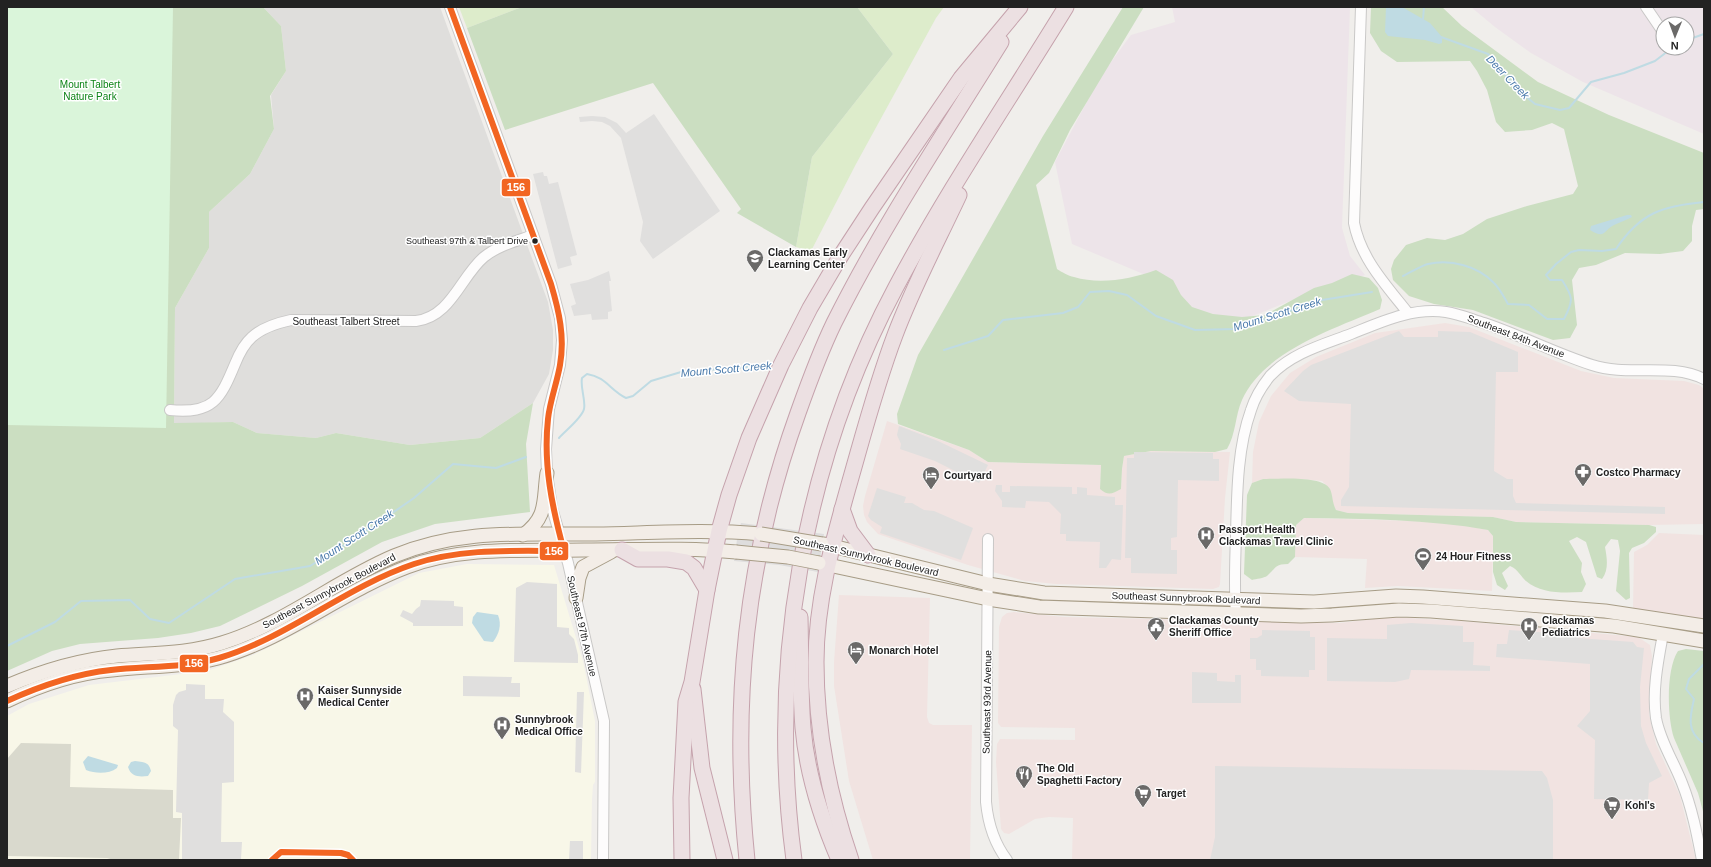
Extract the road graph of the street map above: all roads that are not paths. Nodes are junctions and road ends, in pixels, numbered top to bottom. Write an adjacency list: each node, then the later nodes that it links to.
1 (450, 7): 8 (street, Southeast 97th Avenue)
2 (1021, 7): 14 (highway); 46 (highway)
3 (1066, 7): 7 (highway)
4 (1361, 7): 9 (street)
5 (1646, 7): 6 (street)
6 (1655, 20)
7 (988, 132): 13 (highway); 24 (highway)
8 (533, 235): 11 (street, Southeast Talbert Street); 12 (street, Southeast 97th Avenue)
9 (1408, 314): 10 (street, Southeast 84th Avenue); 31 (street, Southeast 84th Avenue)
10 (1704, 379)
11 (170, 410)
12 (547, 473): 15 (street, Southeast 97th Avenue); 16 (main road)
13 (842, 509): 18 (highway); 22 (highway)
14 (719, 531): 15 (main road, Southeast Sunnybrook Boulevard); 18 (main road, Southeast Sunnybrook Boulevard, bridge); 20 (highway)
15 (559, 534): 16 (main road, Southeast Sunnybrook Boulevard); 21 (street, Southeast 97th Avenue)
16 (523, 535): 25 (main road, Southeast Sunnybrook Boulevard)
17 (988, 539): 26 (street, Southeast 93rd Avenue)
18 (827, 545): 22 (main road, Southeast Sunnybrook Boulevard); 23 (highway)
19 (618, 550): 20 (main road, Southeast Sunnybrook Boulevard); 21 (main road, Southeast Sunnybrook Boulevard); 27 (highway); 29 (main road)
20 (715, 550): 23 (main road, Southeast Sunnybrook Boulevard, bridge); 27 (highway)
21 (564, 551): 29 (street, Southeast 97th Avenue); 35 (main road, Southeast Sunnybrook Boulevard)
22 (868, 555): 26 (main road, Southeast Sunnybrook Boulevard)
23 (823, 564): 30 (main road, Southeast Sunnybrook Boulevard); 49 (highway)
24 (799, 568): 47 (highway); 48 (highway)
25 (341, 584): 35 (main road); 38 (main road, Southeast Sunnybrook Boulevard)
26 (988, 584): 28 (main road, Southeast Sunnybrook Boulevard); 30 (street, Southeast 93rd Avenue)
27 (707, 590): 40 (highway)
28 (1110, 596): 31 (main road, Southeast Sunnybrook Boulevard); 32 (main road)
29 (576, 598): 43 (street, Southeast 97th Avenue)
30 (988, 599): 32 (main road, Southeast Sunnybrook Boulevard); 50 (street, Southeast 93rd Avenue)
31 (1235, 600): 33 (street, Southeast 84th Avenue); 34 (main road, Southeast Sunnybrook Boulevard)
32 (1080, 609): 33 (main road, Southeast Sunnybrook Boulevard)
33 (1236, 614): 36 (main road, Southeast Sunnybrook Boulevard)
34 (1704, 626)
35 (283, 630): 38 (main road, Southeast Sunnybrook Boulevard)
36 (1663, 634): 37 (main road, Southeast Sunnybrook Boulevard); 51 (street)
37 (1704, 641)
38 (180, 659): 39 (main road, Southeast Sunnybrook Boulevard)
39 (149, 661): 41 (main road, Southeast Sunnybrook Boulevard); 42 (main road, Southeast Sunnybrook Boulevard)
40 (692, 682): 44 (highway); 45 (highway)
41 (7, 686)
42 (7, 701)
43 (603, 860)
44 (682, 860)
45 (725, 860)
46 (747, 860)
47 (794, 860)
48 (839, 860)
49 (850, 860)
50 (1007, 860)
51 (1702, 860)

